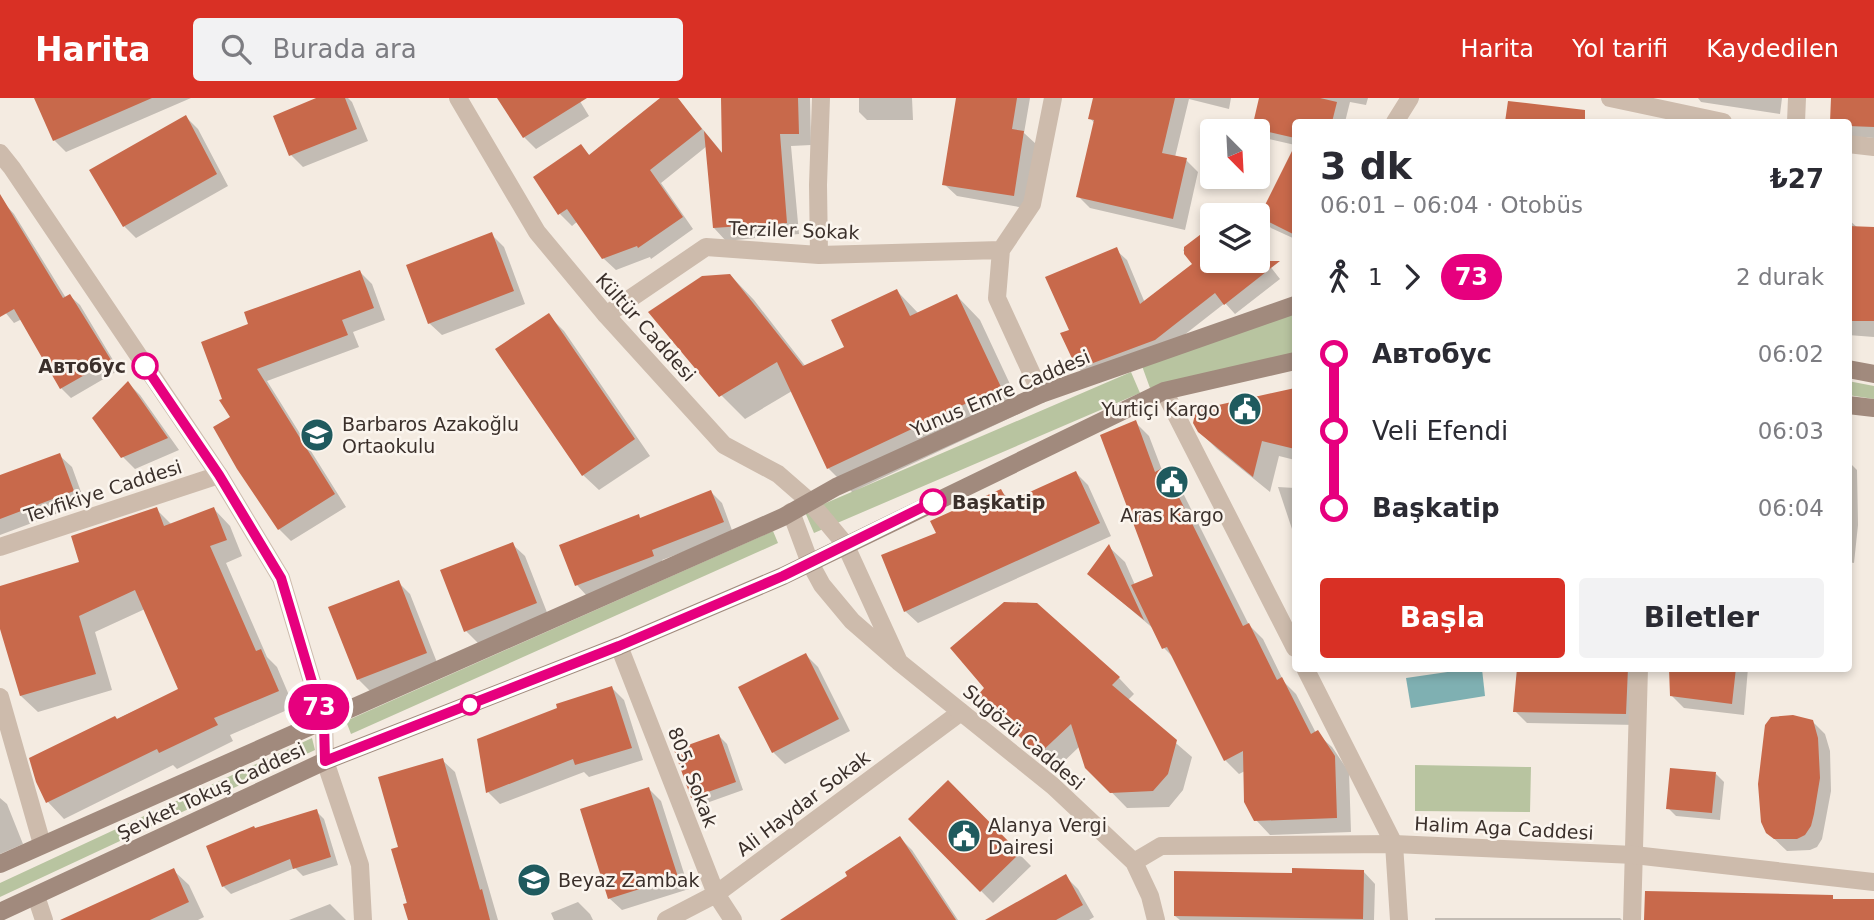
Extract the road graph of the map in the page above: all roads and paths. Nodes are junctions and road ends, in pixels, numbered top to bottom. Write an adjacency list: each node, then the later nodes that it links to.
1 (458, 98): 17 (street, Kültür Caddesi)
2 (821, 98): 15 (street)
3 (1053, 98): 14 (street)
4 (1410, 98): 7 (street)
5 (1610, 98): 8 (street)
6 (1797, 98): 9 (street)
7 (1397, 119)
8 (1709, 119)
9 (1796, 119)
10 (1852, 144): 11 (street)
11 (1874, 147)
12 (0, 153): 13 (street)
13 (6, 173): 25 (street)
14 (1001, 250): 15 (street, Terziler Sokak); 22 (street)
15 (819, 255): 17 (street, Terziler Sokak)
16 (1292, 306): 22 (main road, Yunus Emre Caddesi)
17 (606, 315): 26 (street, Kültür Caddesi)
18 (1292, 362): 21 (main road)
19 (1852, 370): 20 (main road)
20 (1874, 374)
21 (1164, 391): 29 (main road); 32 (street)
22 (1041, 394): 26 (main road, Yunus Emre Caddesi)
23 (1852, 405): 24 (main road)
24 (1874, 408)
25 (219, 475): 30 (street, Tevfikiye Caddesi); 39 (street)
26 (809, 501): 27 (main road, Yunus Emre Caddesi); 29 (street, Kültür Caddesi)
27 (791, 512): 28 (main road, Yunus Emre Caddesi); 31 (street, Sugözü Caddesi)
28 (769, 524): 39 (main road, Şevket Tokuş Caddesi)
29 (845, 544): 31 (main road); 34 (street, Kültür Caddesi)
30 (0, 547)
31 (810, 563): 33 (main road, Şevket Tokuş Caddesi); 34 (street, Sugözü Caddesi)
32 (1292, 642)
33 (619, 646): 40 (main road, Şevket Tokuş Caddesi); 47 (street, 805. Sokak)
34 (899, 662): 38 (street, Sugözü Caddesi)
35 (1307, 672): 42 (street)
36 (1639, 672): 43 (street)
37 (0, 697): 41 (street)
38 (961, 712): 44 (street, Sugözü Caddesi); 47 (street, Ali Haydar Sokak)
39 (324, 722): 40 (street); 41 (main road, Şevket Tokuş Caddesi)
40 (325, 761): 48 (main road, Şevket Tokuş Caddesi); 51 (street)
41 (42, 844): 45 (main road, Şevket Tokuş Caddesi)
42 (1394, 844): 43 (street, Halim Aga Caddesi); 44 (street, Halim Aga Caddesi); 55 (street)
43 (1634, 855): 46 (street, Halim Aga Caddesi); 56 (street)
44 (1134, 862): 54 (street, Sugözü Caddesi)
45 (0, 863)
46 (1874, 882)
47 (716, 894): 52 (street, Ali Haydar Sokak); 53 (street, 805. Sokak)
48 (36, 896): 49 (main road, Şevket Tokuş Caddesi); 50 (street)
49 (0, 912)
50 (44, 920)
51 (363, 920)
52 (666, 920)
53 (733, 920)
54 (1156, 920)
55 (1399, 920)
56 (1632, 920)

